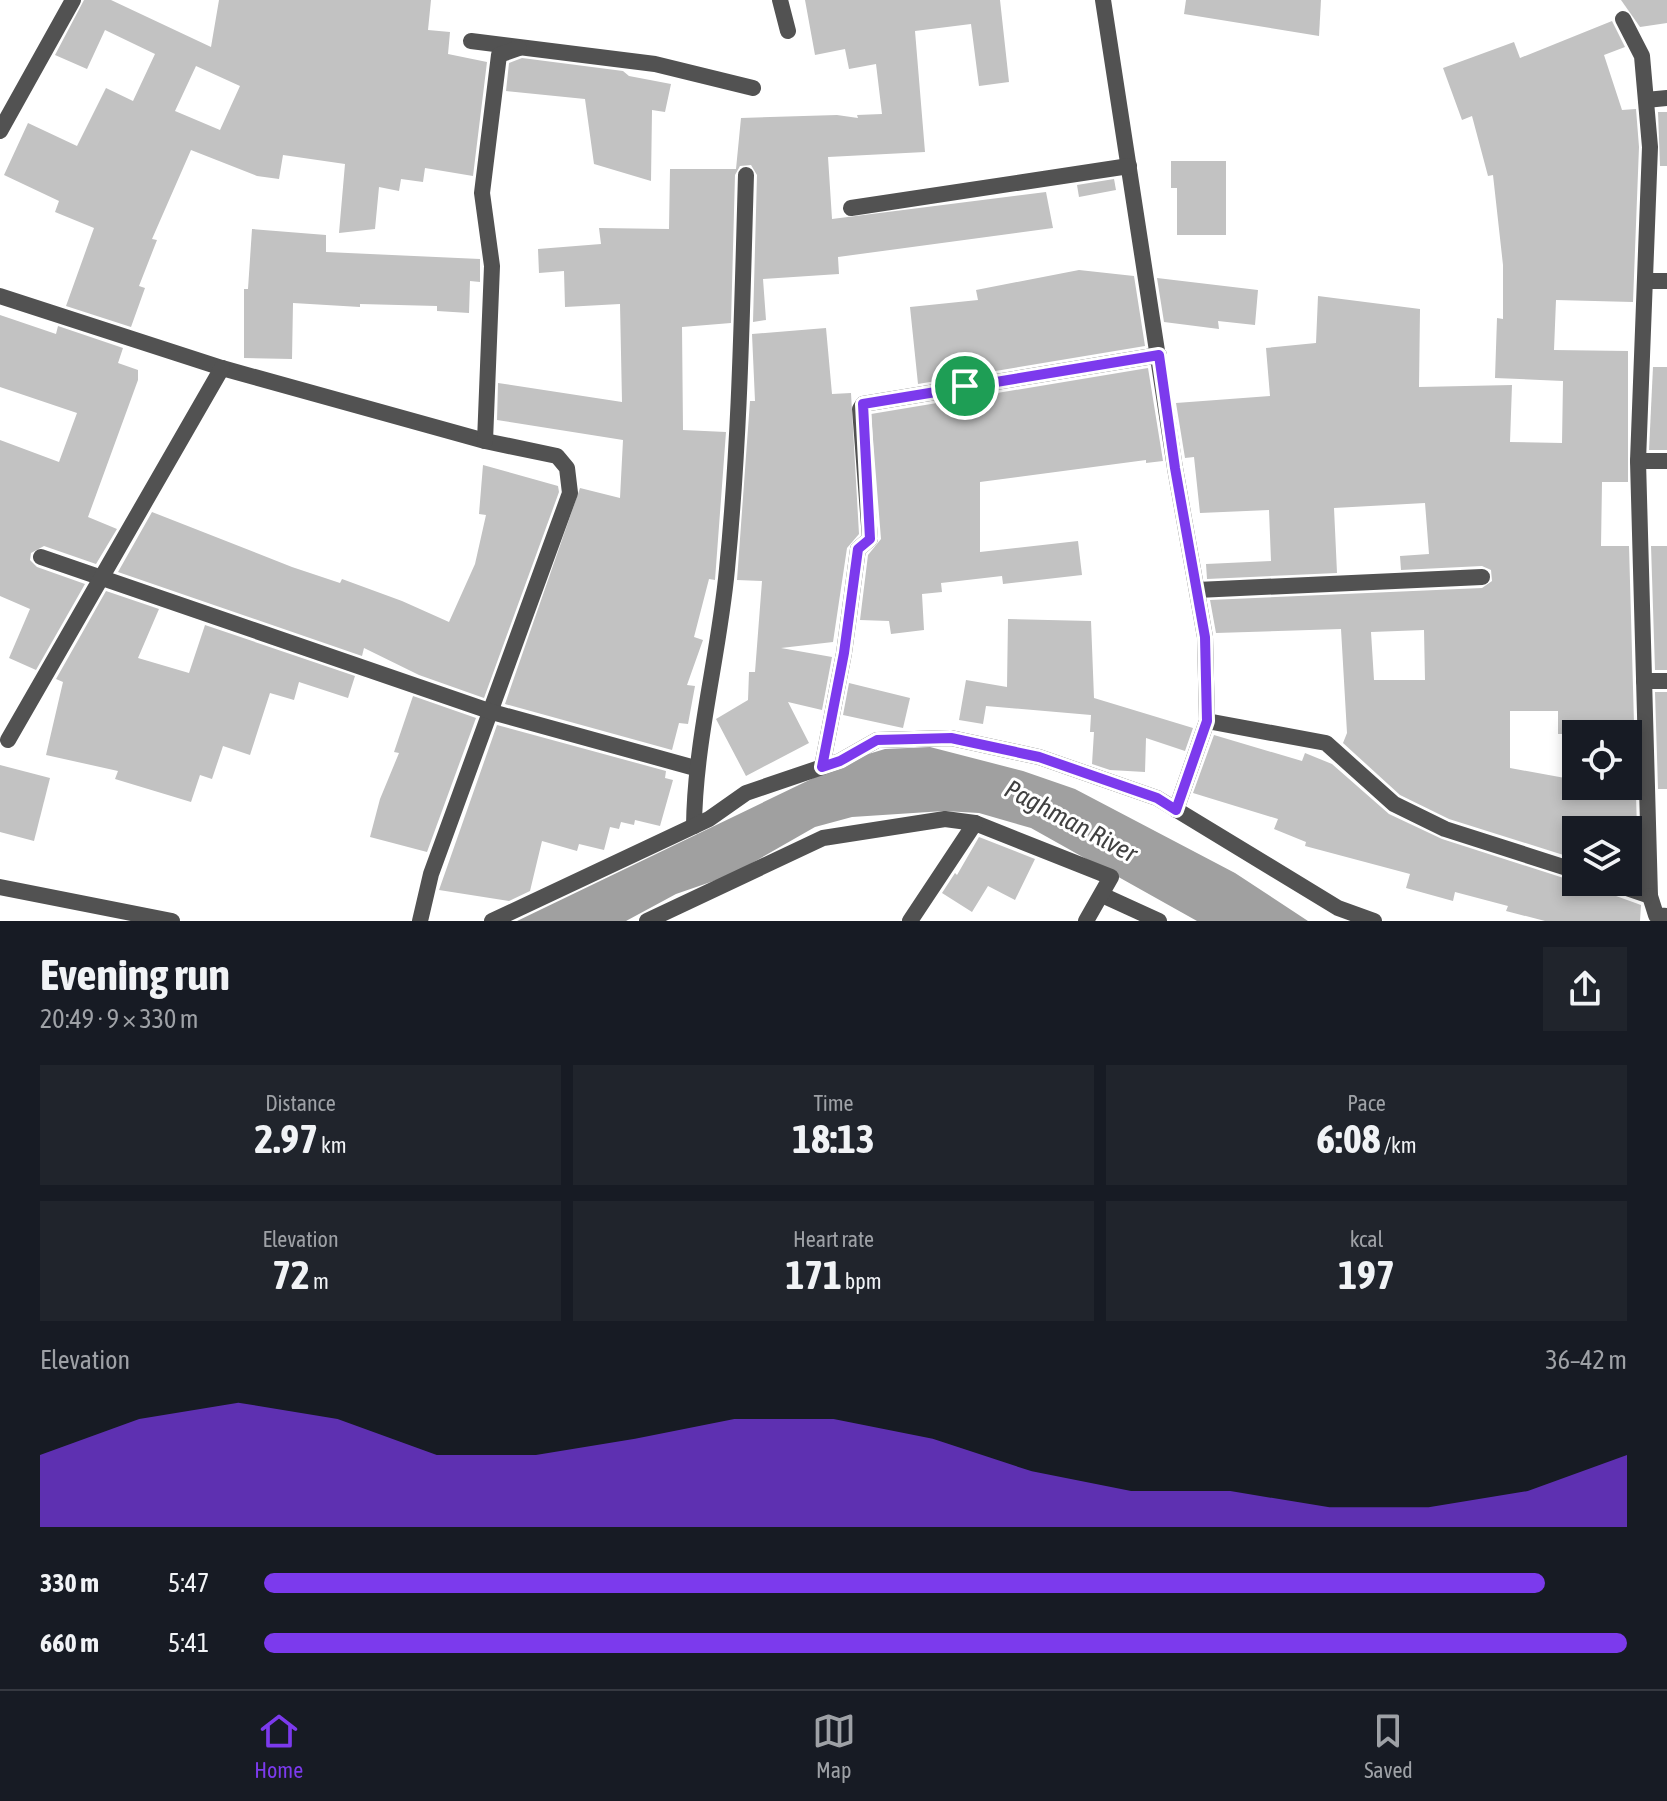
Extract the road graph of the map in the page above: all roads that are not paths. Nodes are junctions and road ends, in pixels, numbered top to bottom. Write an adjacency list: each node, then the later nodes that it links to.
1 (73, 0): 11 (street)
2 (780, 0): 5 (street)
3 (1103, 0): 12 (street)
4 (1623, 19): 10 (street)
5 (788, 31)
6 (471, 41): 7 (street)
7 (519, 48): 8 (street); 20 (street)
8 (753, 88)
9 (1667, 98): 10 (street)
10 (1646, 100): 15 (street)
11 (0, 131)
12 (1129, 166): 14 (street); 18 (street)
13 (746, 175): 33 (street)
14 (851, 208)
15 (1645, 281): 16 (street); 21 (street)
16 (1667, 281)
17 (0, 296): 19 (street)
18 (1159, 355): 26 (street); 32 (street)
19 (222, 368): 20 (street); 24 (street)
20 (485, 441): 29 (street)
21 (1638, 461): 22 (street); 27 (street)
22 (1667, 461)
23 (41, 557): 24 (street)
24 (100, 577): 29 (street); 31 (street)
25 (1482, 577): 26 (street)
26 (1197, 590): 30 (street)
27 (1644, 681): 28 (street); 41 (street)
28 (1667, 681)
29 (492, 712): 33 (street); 45 (street)
30 (1207, 721): 34 (street); 37 (street)
31 (8, 740)
32 (822, 767): 34 (street); 36 (street)
33 (695, 768): 36 (street)
34 (1176, 810): 52 (street)
35 (975, 823): 40 (street); 42 (street); 49 (street)
36 (694, 826): 46 (street)
37 (1562, 867)
38 (0, 887): 44 (street)
39 (1642, 893): 41 (street)
40 (1102, 895): 50 (street); 51 (street)
41 (1650, 896): 43 (street)
42 (679, 905): 47 (street); 48 (street)
43 (1667, 916)
44 (172, 921)
45 (420, 921)
46 (492, 921)
47 (647, 921)
48 (671, 921)
49 (910, 921)
50 (1086, 921)
51 (1159, 921)
52 (1374, 921)

